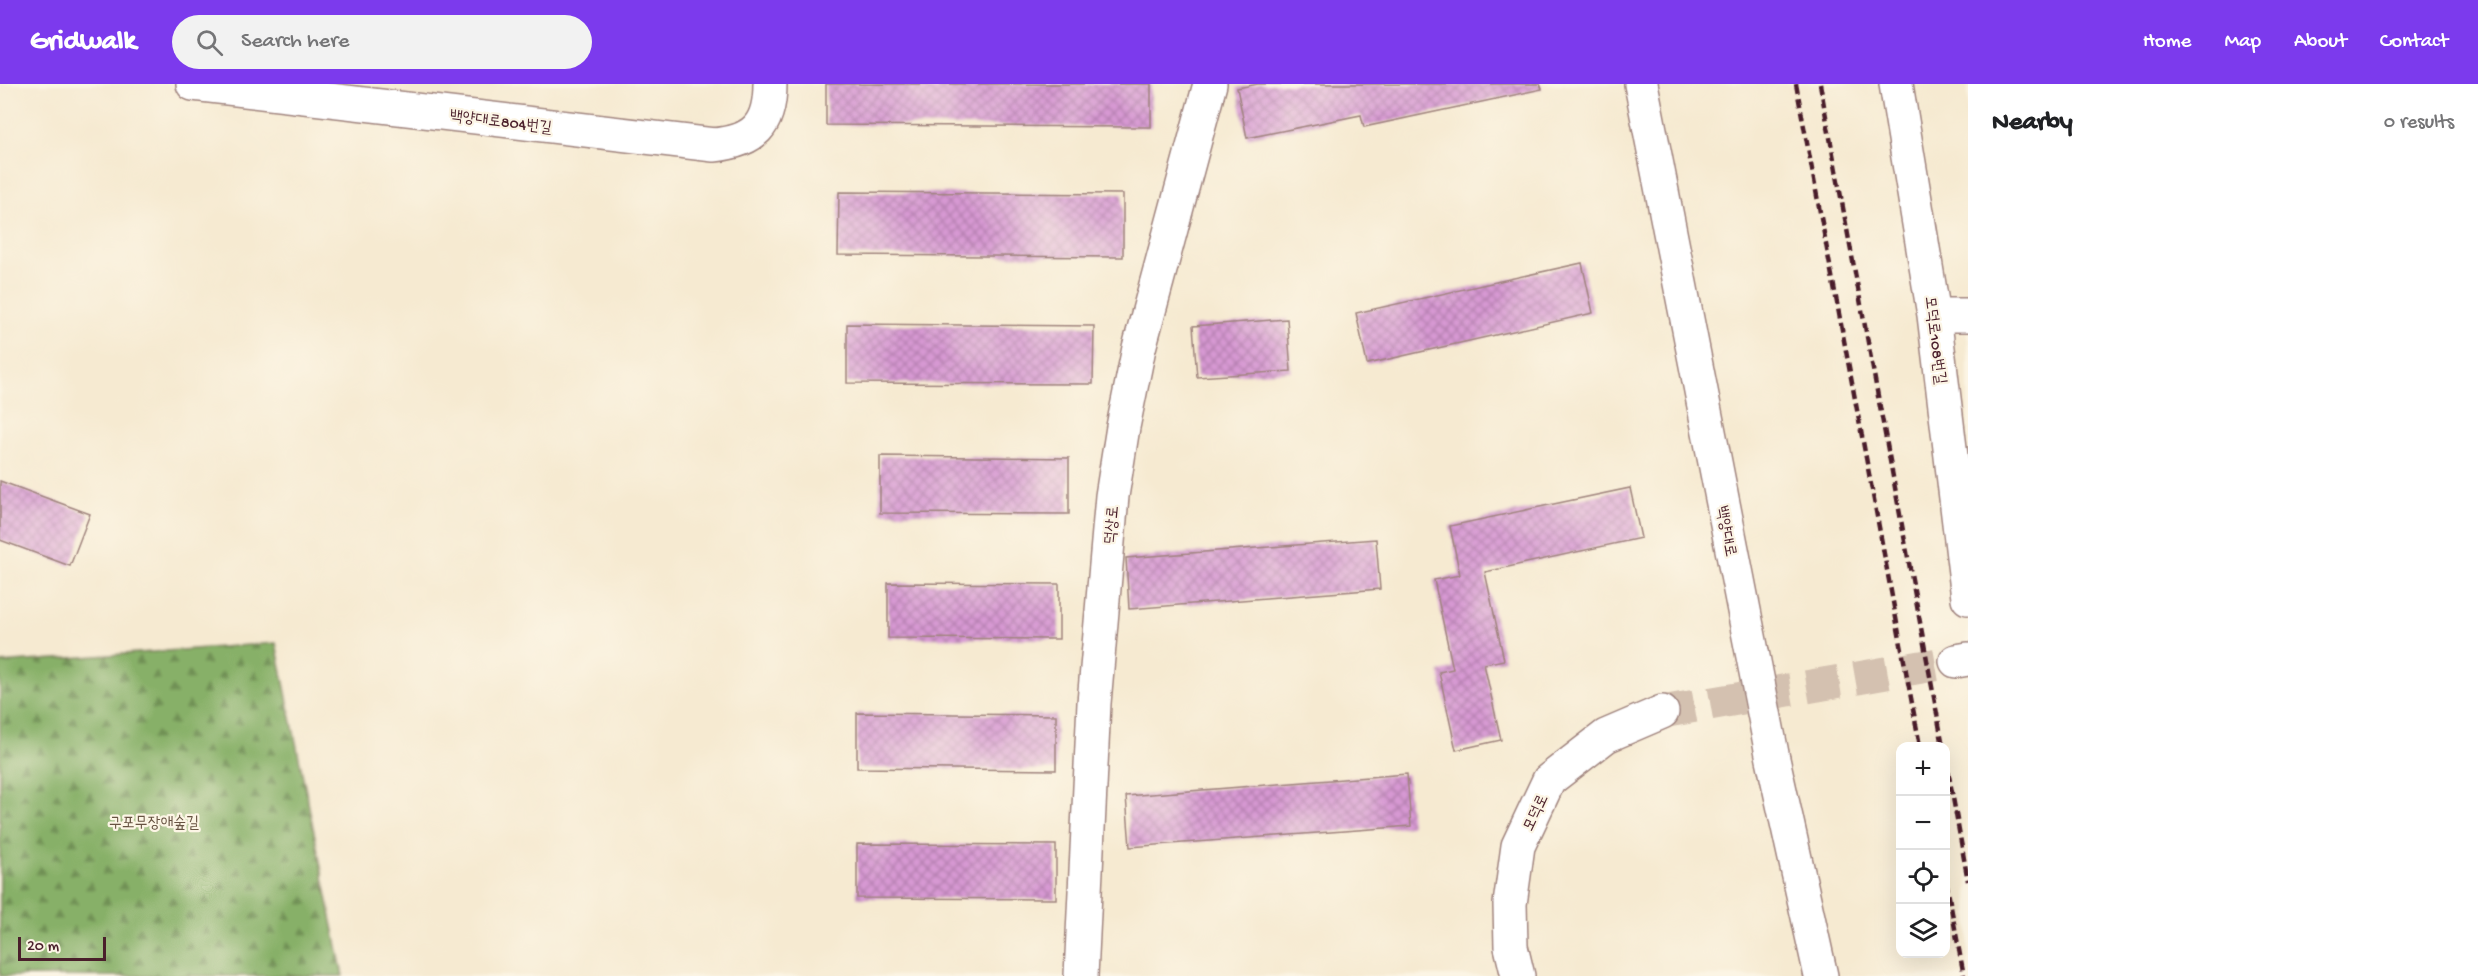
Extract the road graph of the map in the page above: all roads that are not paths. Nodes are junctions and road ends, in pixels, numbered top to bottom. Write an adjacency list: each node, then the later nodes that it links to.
1 (193, 84): 2 (main road, 백양대로804번길)
2 (770, 84)
3 (1210, 84): 10 (main road, 덕상로)
4 (1641, 84): 12 (main road, 백양대로)
5 (1896, 84): 6 (main road, 모덕로108번길)
6 (1934, 315): 7 (main road); 8 (main road, 모덕로108번길)
7 (1968, 315)
8 (1968, 598)
9 (1662, 712): 11 (main road, 모덕로)
10 (1081, 976)
11 (1518, 976)
12 (1821, 976)

